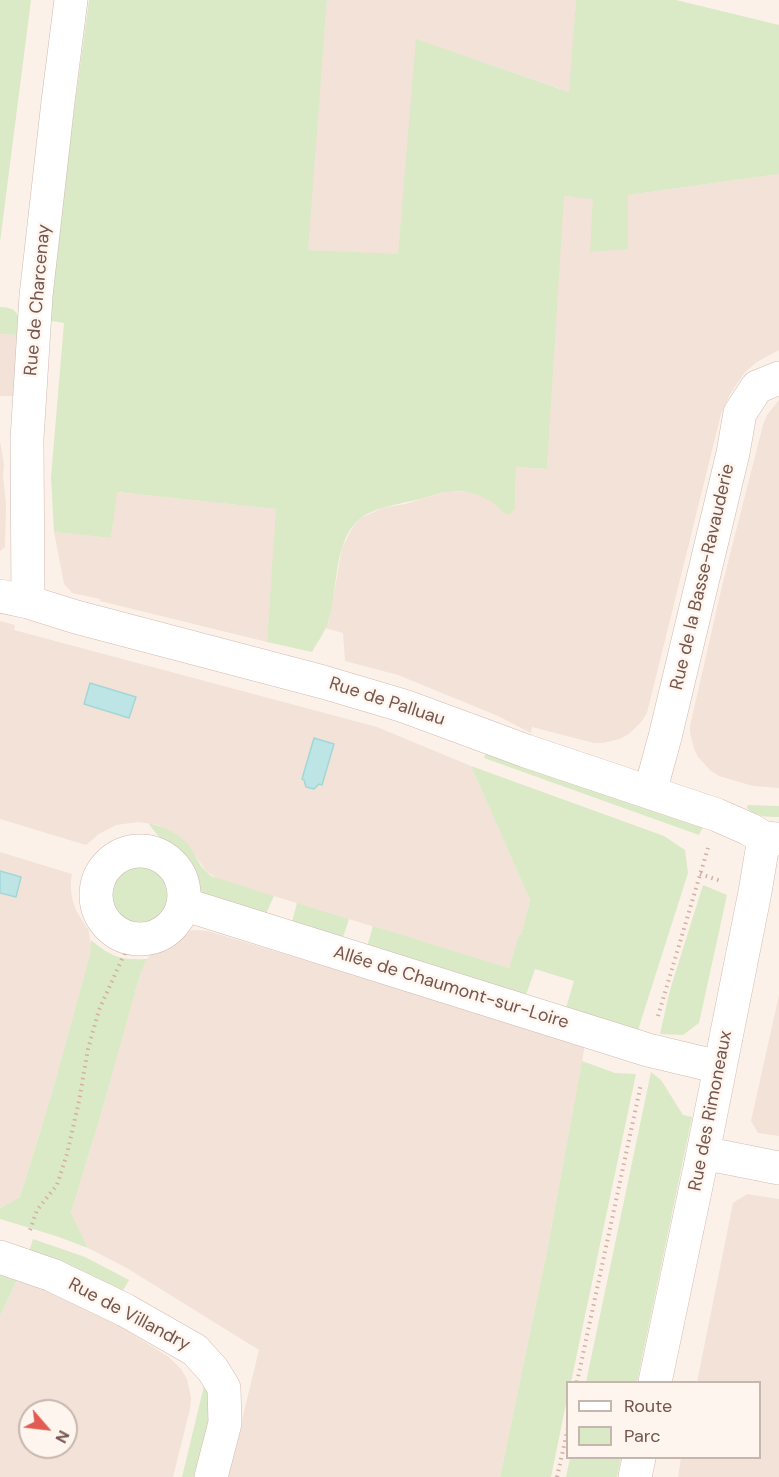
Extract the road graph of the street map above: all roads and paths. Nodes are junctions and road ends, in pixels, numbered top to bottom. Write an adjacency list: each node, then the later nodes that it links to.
1 (71, 0): 3 (street, Rue de Charcenay)
2 (779, 378): 4 (street, Rue de la Basse-Ravauderie)
3 (14, 599): 4 (street, Rue de Palluau)
4 (650, 792): 5 (street, Rue de Palluau)
5 (717, 815): 6 (street, Rue de Palluau); 7 (path)
6 (772, 839): 12 (street, Rue des Rimoneaux)
7 (700, 874): 8 (path); 11 (path)
8 (730, 884)
9 (183, 904): 10 (street); 10 (street); 11 (street, Allée de Chaumont-sur-Loire)
10 (131, 939): 15 (path)
11 (648, 1050): 12 (street, Allée de Chaumont-sur-Loire); 16 (path)
12 (719, 1067): 13 (street, Rue des Rimoneaux)
13 (703, 1153): 14 (street); 17 (street, Rue des Rimoneaux)
14 (779, 1168)
15 (8, 1259): 20 (street, Rue de Villandry)
16 (577, 1381)
17 (655, 1381)
18 (566, 1433): 21 (path)
19 (639, 1459): 22 (street)
20 (211, 1477)
21 (557, 1477)
22 (635, 1477)

